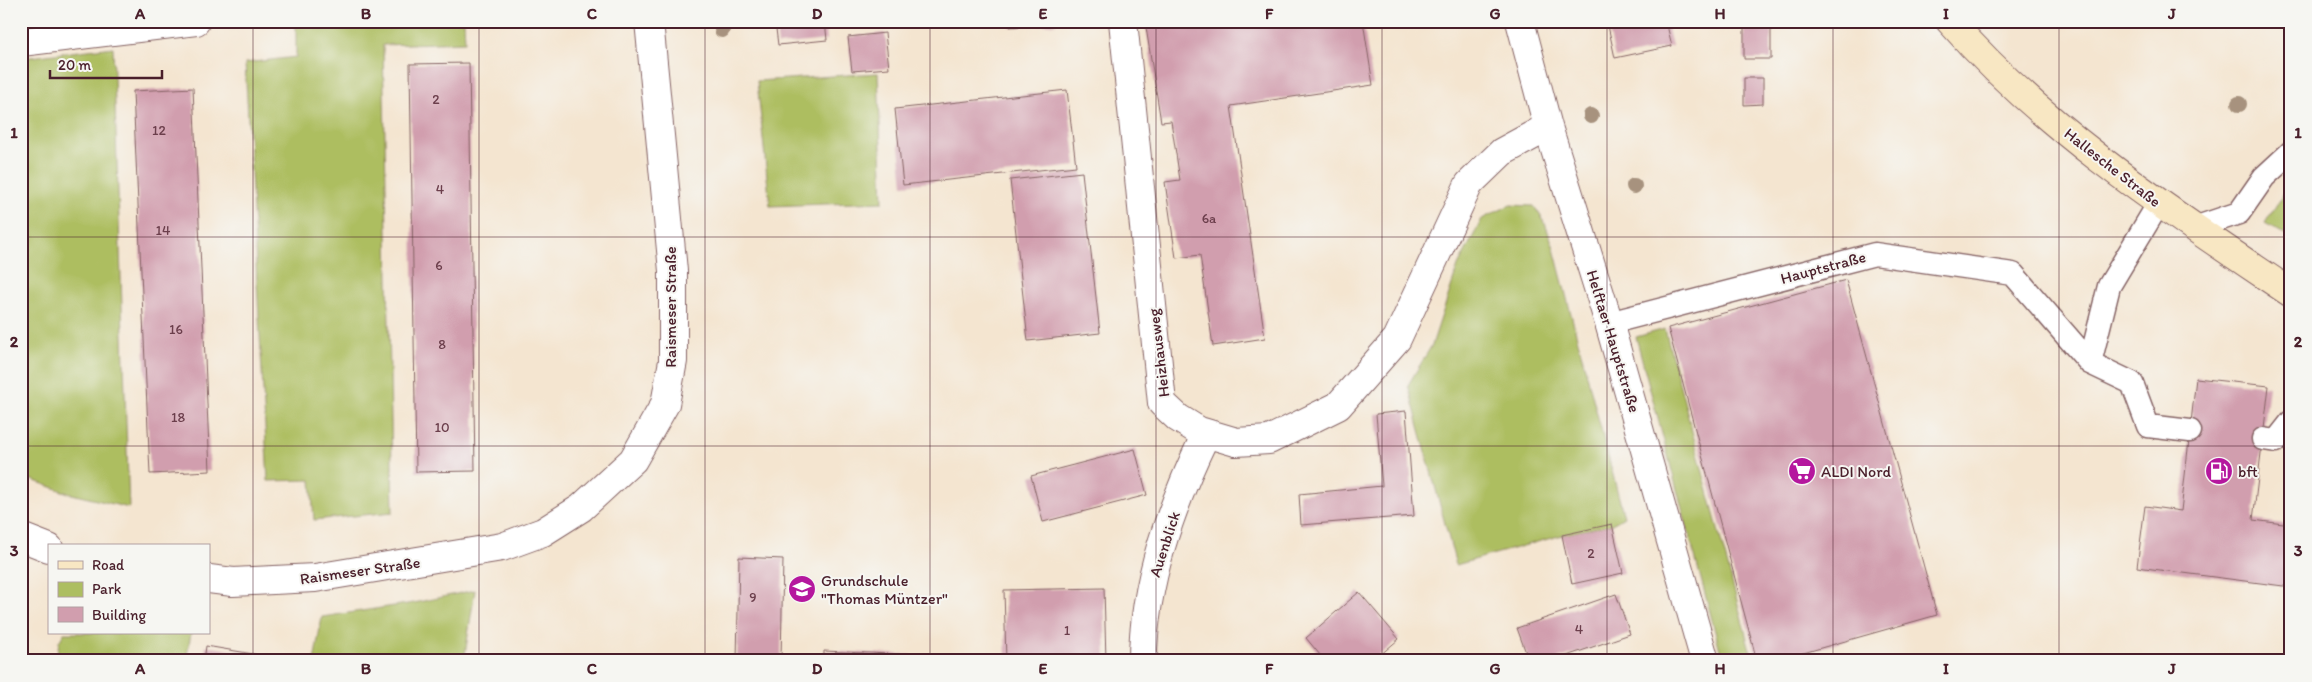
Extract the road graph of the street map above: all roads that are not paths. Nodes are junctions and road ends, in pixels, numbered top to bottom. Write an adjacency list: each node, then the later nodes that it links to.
1 (196, 21): 6 (street)
2 (649, 21): 20 (street, Raismeser Straße)
3 (1123, 21): 16 (street, Heizhausweg)
4 (1520, 21): 7 (street, Helftaer Hauptstraße)
5 (1950, 21): 9 (main road, Hallesche Straße)
6 (21, 42)
7 (1548, 127): 12 (street, Helftaer Hauptstraße); 16 (street, Heizhausweg)
8 (2291, 152): 10 (lane)
9 (2159, 203): 10 (main road, Hallesche Straße); 13 (lane)
10 (2194, 228): 11 (main road, Hallesche Straße)
11 (2291, 293)
12 (1609, 323): 13 (lane, Hauptstraße); 22 (street, Helftaer Hauptstraße)
13 (2090, 363): 15 (lane)
14 (2291, 422): 17 (lane)
15 (2190, 431)
16 (1206, 434): 21 (street, Auenblick)
17 (2263, 439)
18 (21, 537): 19 (street)
19 (48, 548)
20 (210, 579)
21 (1143, 661)
22 (1705, 661)

